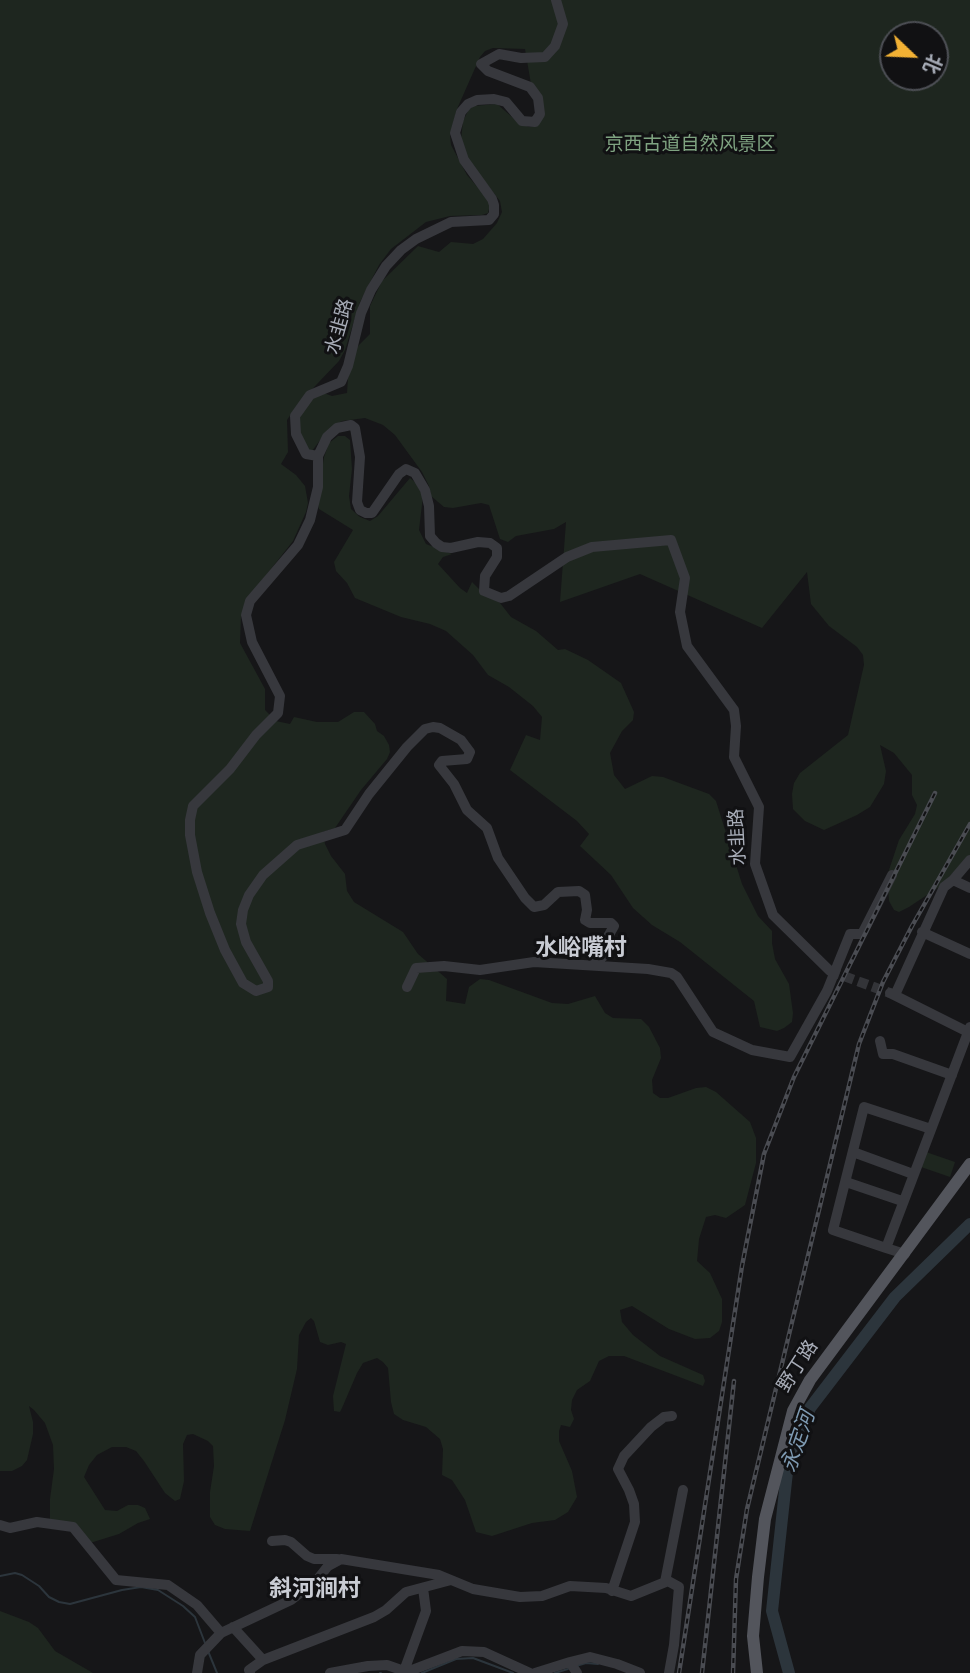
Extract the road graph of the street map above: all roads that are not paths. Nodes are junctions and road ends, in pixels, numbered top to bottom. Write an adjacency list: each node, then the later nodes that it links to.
1 (556, 0): 2 (street, 水韭路)
2 (318, 456): 8 (street, 水韭路); 10 (street)
3 (970, 860): 5 (street)
4 (892, 876): 13 (street)
5 (953, 880): 6 (street); 7 (street)
6 (970, 888)
7 (922, 932): 9 (street); 14 (street)
8 (804, 946): 11 (street, 水韭路); 13 (street)
9 (970, 954)
10 (591, 965): 12 (street); 13 (street)
11 (830, 971)
12 (407, 987)
13 (818, 1007)
14 (969, 1031): 16 (street)
15 (880, 1041): 16 (street)
16 (952, 1075): 17 (street)
17 (931, 1129): 18 (street); 20 (street)
18 (853, 1152): 20 (street); 21 (street)
19 (970, 1164): 24 (main road, 野丁路)
20 (913, 1174): 22 (street)
21 (846, 1182): 22 (street); 23 (street)
22 (902, 1202): 23 (street)
23 (886, 1248): 24 (street)
24 (905, 1254): 45 (main road, 野丁路)
25 (671, 1416): 33 (street)
26 (683, 1490): 31 (street)
27 (0, 1525): 35 (street)
28 (272, 1541): 29 (street)
29 (341, 1559): 30 (street); 34 (street)
30 (451, 1580): 32 (street); 33 (street)
31 (665, 1582): 33 (street); 44 (street)
32 (423, 1588): 36 (street); 38 (street)
33 (612, 1591)
34 (233, 1627): 35 (street); 36 (street)
35 (221, 1633): 39 (street)
36 (263, 1660): 40 (street)
37 (573, 1667): 42 (street); 43 (street)
38 (404, 1671): 41 (street); 42 (street)
39 (197, 1673)
40 (250, 1673)
41 (330, 1673)
42 (533, 1673)
43 (640, 1673)
44 (669, 1673)
45 (757, 1673)

